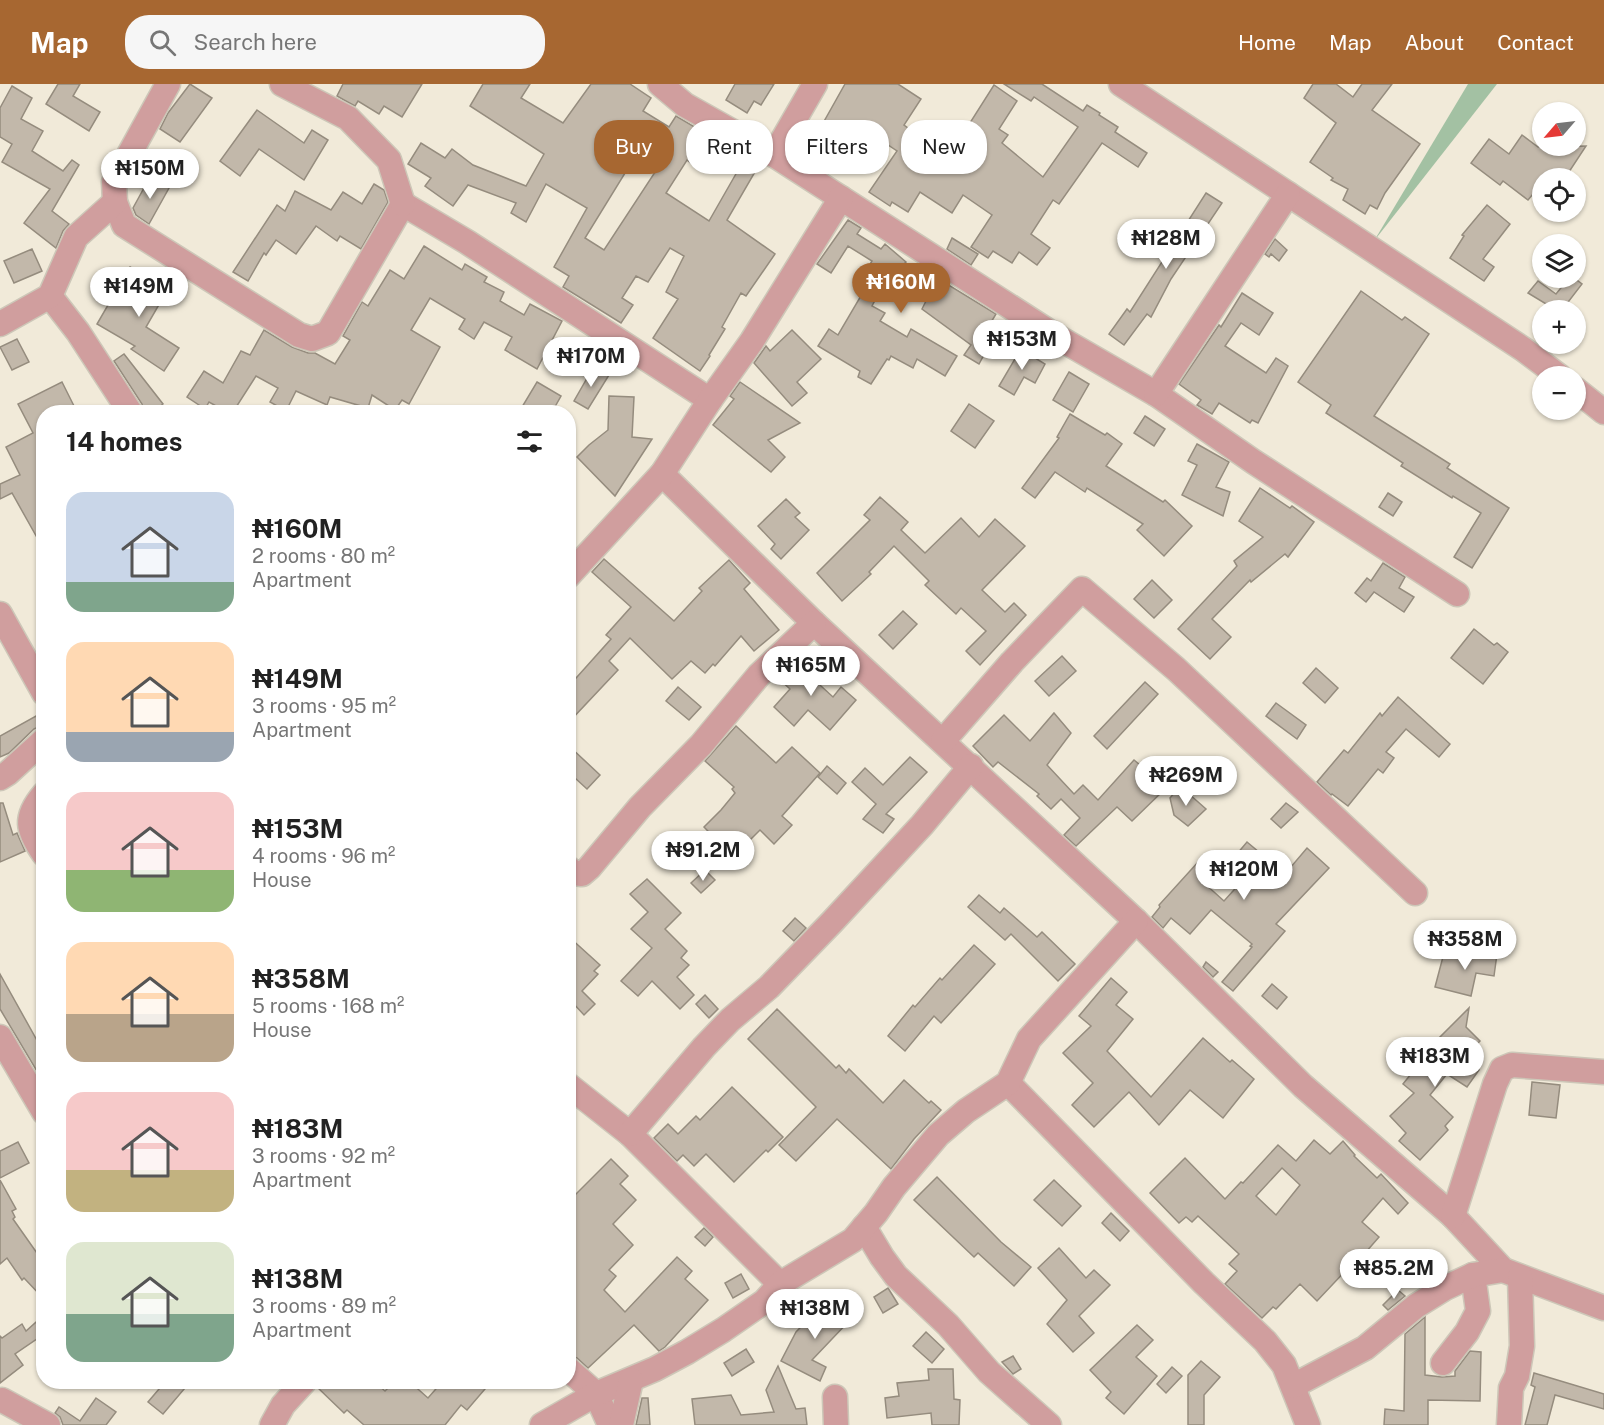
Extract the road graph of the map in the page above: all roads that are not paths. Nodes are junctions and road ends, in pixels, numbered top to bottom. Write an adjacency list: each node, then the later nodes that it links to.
1 (168, 84): 9 (street)
2 (282, 84): 10 (street)
3 (660, 84): 6 (street)
4 (815, 84): 6 (street)
5 (1121, 84): 7 (street)
6 (774, 155): 8 (street)
7 (1288, 194): 13 (street); 14 (street)
8 (841, 198): 14 (street); 16 (street)
9 (115, 202): 10 (street); 11 (street)
10 (403, 204): 16 (street)
11 (51, 296): 12 (street); 17 (street)
12 (0, 324)
13 (1545, 366)
14 (1156, 394): 21 (street)
15 (1586, 398): 18 (street)
16 (710, 400): 19 (street)
17 (125, 405)
18 (1604, 412)
19 (662, 474): 20 (street); 23 (street)
20 (576, 567)
21 (1457, 594)
22 (0, 614): 24 (street)
23 (814, 623): 25 (street); 31 (street)
24 (36, 679)
25 (943, 741): 27 (street); 32 (street)
26 (36, 747): 28 (street)
27 (971, 766): 33 (street); 39 (street)
28 (0, 778)
29 (36, 803): 30 (street)
30 (36, 842)
31 (576, 873)
32 (1415, 893)
33 (1136, 921): 36 (street); 40 (street)
34 (0, 1037): 38 (street)
35 (1604, 1072): 40 (street)
36 (1008, 1083): 41 (street); 49 (street)
37 (576, 1091): 39 (street)
38 (36, 1098)
39 (630, 1134): 44 (street)
40 (1453, 1216): 42 (street)
41 (864, 1227): 44 (street); 60 (street)
42 (1512, 1274): 43 (street); 45 (street); 62 (street)
43 (1473, 1275): 46 (street); 49 (street)
44 (780, 1284): 48 (street)
45 (1604, 1308)
46 (1443, 1363)
47 (576, 1376): 51 (street)
48 (631, 1380): 51 (street); 58 (street)
49 (1293, 1386): 61 (street)
50 (298, 1389): 55 (street)
51 (596, 1394): 56 (street); 57 (street)
52 (835, 1397): 59 (street)
53 (1, 1401): 54 (street)
54 (48, 1425)
55 (272, 1425)
56 (542, 1425)
57 (610, 1425)
58 (621, 1425)
59 (836, 1425)
60 (1049, 1425)
61 (1308, 1425)
62 (1509, 1425)

